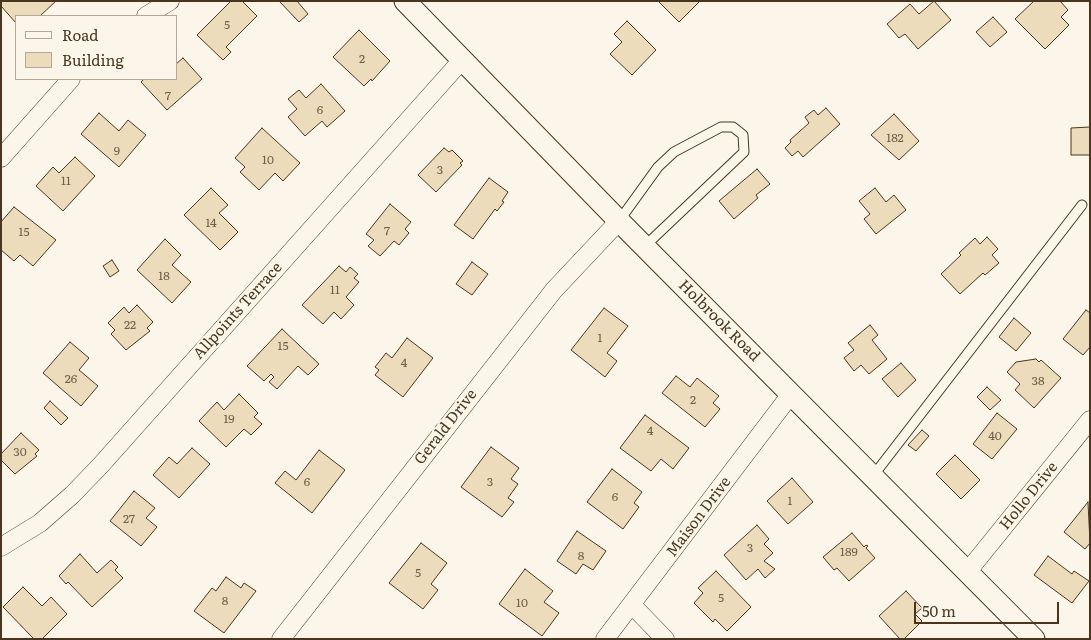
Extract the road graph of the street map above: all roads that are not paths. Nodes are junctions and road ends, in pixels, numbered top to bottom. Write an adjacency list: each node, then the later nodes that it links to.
1 (170, 1): 3 (street)
2 (405, 1): 4 (street, Holbrook Road)
3 (148, 15)
4 (462, 60): 8 (street, Holbrook Road); 13 (street, Allpoints Terrace)
5 (70, 80): 6 (street)
6 (1, 158)
7 (1082, 205): 12 (lane)
8 (619, 221): 9 (street, Holbrook Road); 9 (lane); 16 (street, Gerald Drive)
9 (644, 247): 10 (street, Holbrook Road)
10 (791, 394): 12 (street, Holbrook Road); 15 (street, Maison Drive)
11 (1090, 420): 14 (street, Hollo Drive)
12 (873, 476): 14 (street, Holbrook Road)
13 (3, 543)
14 (968, 571): 19 (street, Holbrook Road)
15 (632, 605): 17 (street, Maison Drive); 18 (street)
16 (281, 639)
17 (605, 639)
18 (665, 639)
19 (1034, 639)

